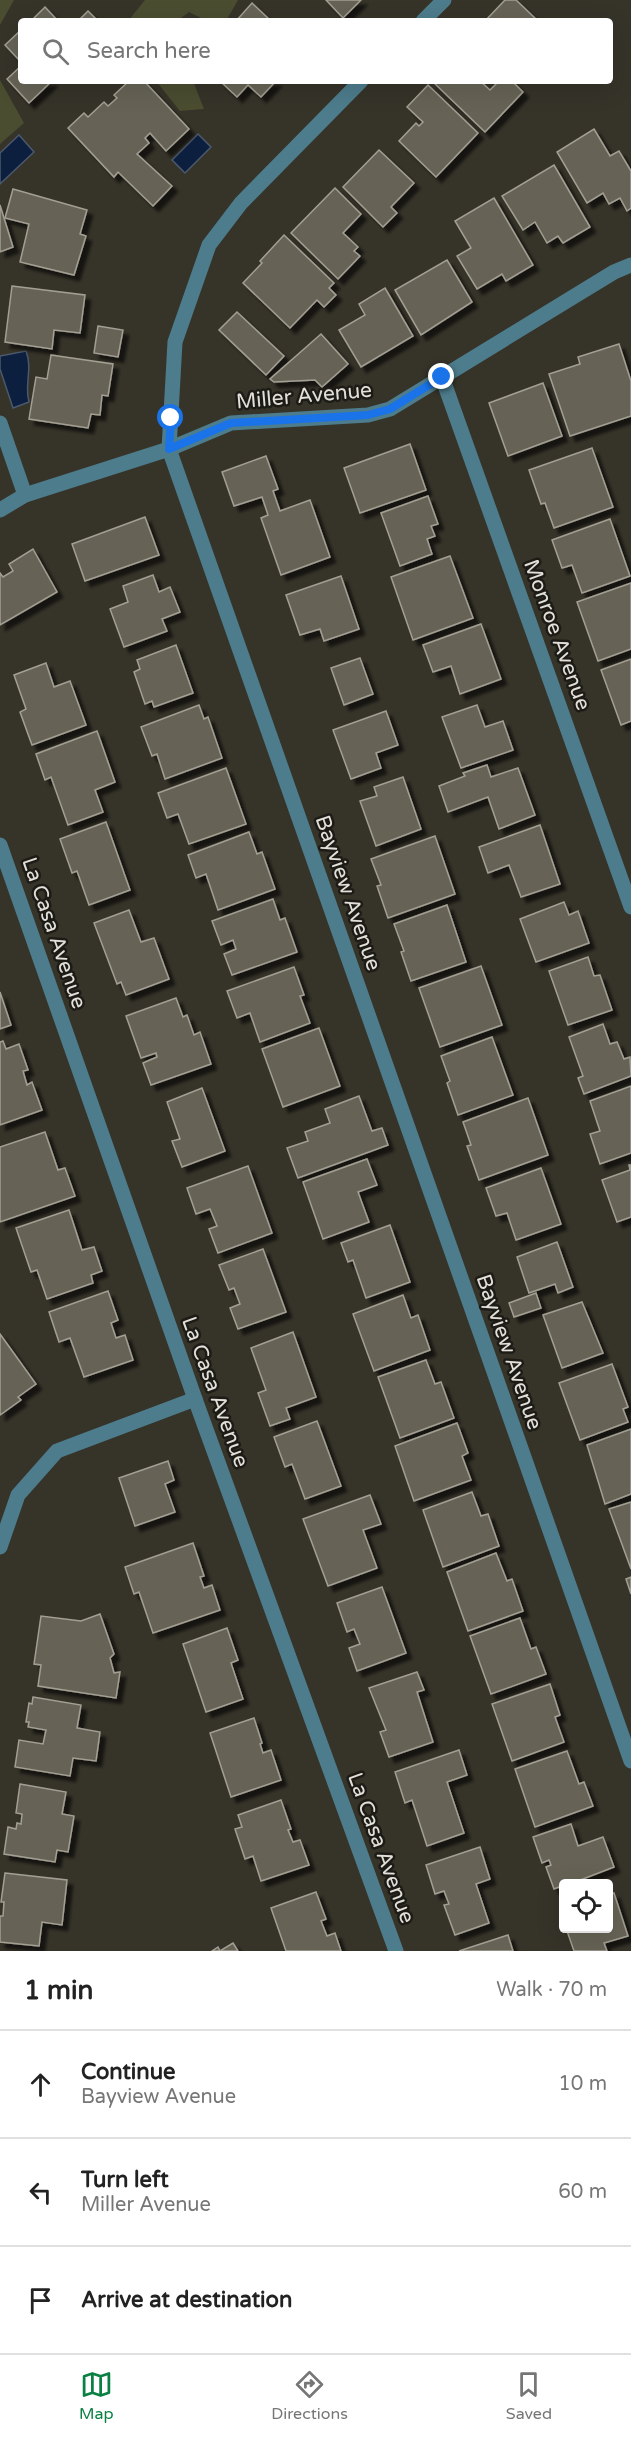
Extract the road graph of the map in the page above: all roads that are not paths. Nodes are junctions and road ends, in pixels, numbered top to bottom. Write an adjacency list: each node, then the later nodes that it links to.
1 (444, 0): 2 (street)
2 (426, 18)
3 (358, 84): 7 (street, Bayview Avenue)
4 (631, 265): 5 (street, Miller Avenue)
5 (442, 377): 7 (street, Miller Avenue); 11 (street, Monroe Avenue)
6 (0, 423): 8 (street)
7 (169, 449): 8 (street, Miller Avenue); 14 (street, Bayview Avenue)
8 (25, 495): 9 (street, Miller Avenue)
9 (0, 510)
10 (0, 845): 12 (street, La Casa Avenue)
11 (631, 907)
12 (195, 1399): 13 (street); 15 (street, La Casa Avenue)
13 (0, 1547)
14 (631, 1761)
15 (396, 1951)

